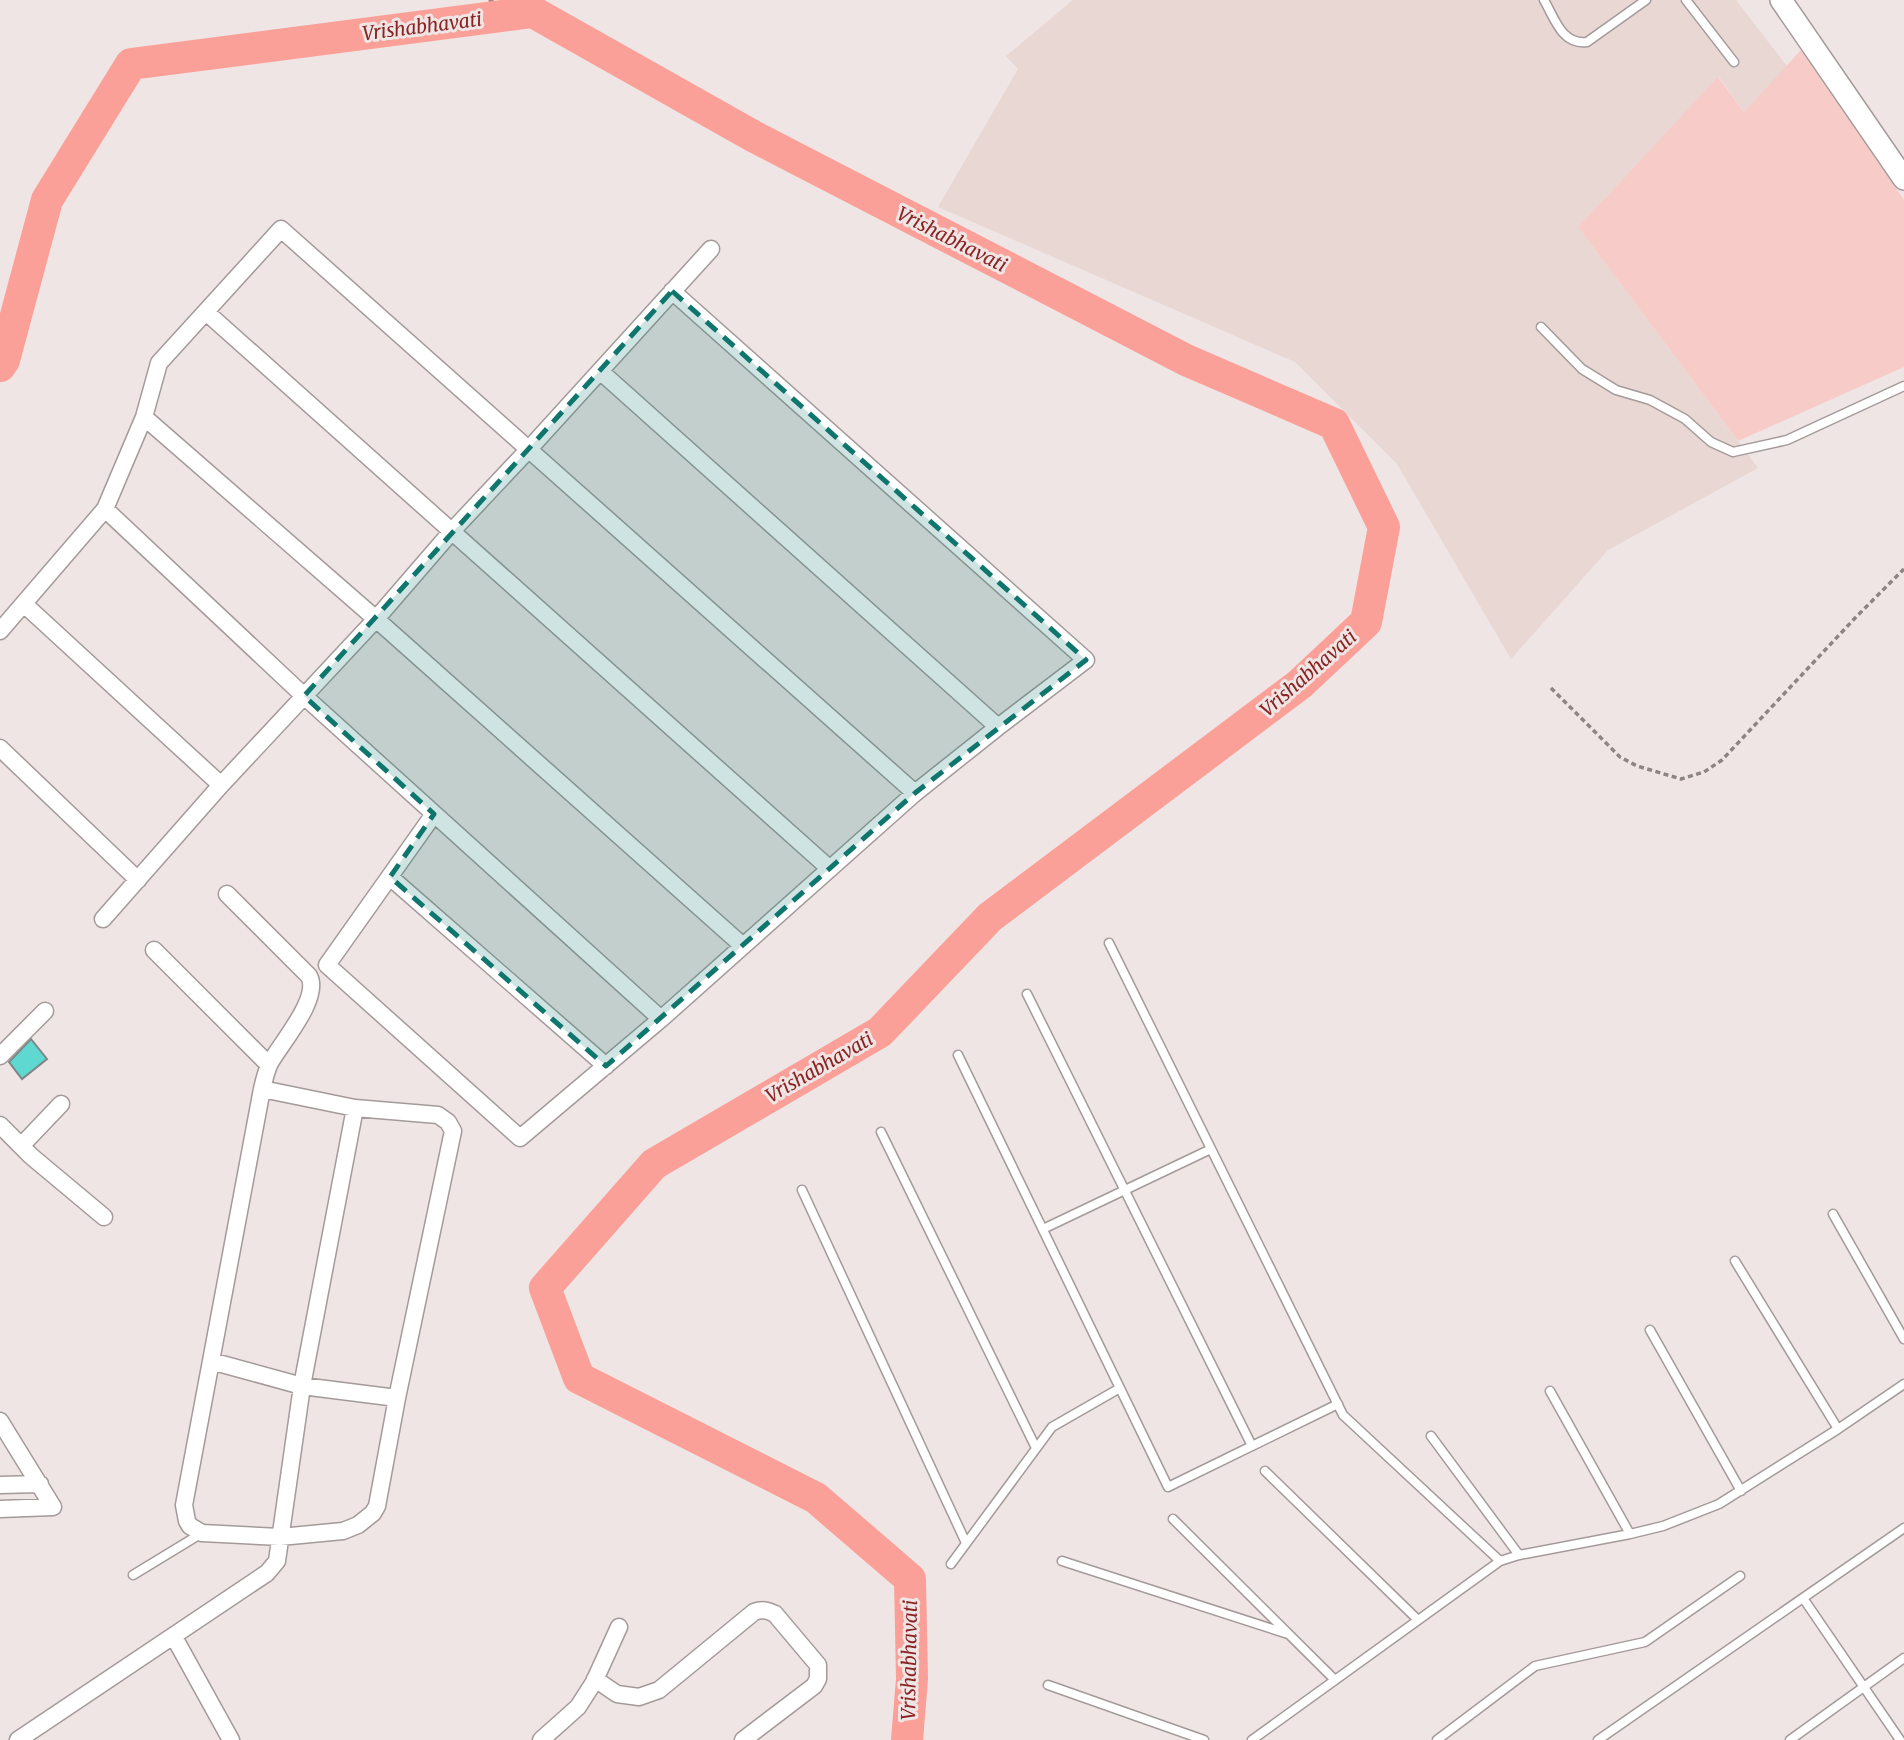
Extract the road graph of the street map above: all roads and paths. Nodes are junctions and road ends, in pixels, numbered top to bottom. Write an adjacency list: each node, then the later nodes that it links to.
1 (1544, 0): 2 (lane)
2 (1646, 0)
3 (1686, 0): 5 (lane)
4 (1781, 0): 6 (street)
5 (1734, 62)
6 (1904, 179)
7 (710, 248): 8 (street)
8 (672, 291): 11 (street); 23 (street)
9 (206, 312): 13 (street); 14 (street); 16 (street)
10 (1541, 327): 12 (lane)
11 (600, 371): 14 (street); 23 (street)
12 (1904, 386)
13 (144, 417): 15 (street); 19 (street)
14 (529, 449): 16 (street); 26 (street)
15 (105, 509): 18 (street); 22 (street)
16 (452, 531): 19 (street); 28 (street)
17 (1904, 569): 21 (path)
18 (24, 604): 20 (street); 25 (street)
19 (376, 619): 22 (street); 34 (street)
20 (0, 631)
21 (1551, 688)
22 (304, 696): 25 (street); 27 (street)
23 (998, 727): 26 (street)
24 (0, 748): 30 (street)
25 (221, 785): 30 (street)
26 (915, 793): 28 (street)
27 (434, 814): 29 (street); 38 (street)
28 (830, 869): 34 (street)
29 (390, 877): 42 (street); 42 (street)
30 (138, 880): 32 (street)
31 (227, 894): 41 (street)
32 (103, 919)
33 (1108, 943): 49 (lane)
34 (743, 946): 38 (street)
35 (154, 950): 41 (street)
36 (1027, 994): 51 (lane)
37 (45, 1011): 40 (street)
38 (661, 1019): 42 (street)
39 (958, 1055): 54 (lane)
40 (0, 1056)
41 (269, 1065): 43 (street)
42 (606, 1066)
43 (262, 1089): 45 (street); 58 (street)
44 (61, 1104): 48 (street)
45 (355, 1108): 60 (street); 63 (street)
46 (0, 1125): 48 (street)
47 (881, 1132): 69 (lane)
48 (21, 1146): 53 (street)
49 (1211, 1149): 51 (lane); 64 (lane)
50 (802, 1190): 80 (lane)
51 (1125, 1190): 54 (lane); 68 (lane)
52 (1833, 1214): 57 (lane)
53 (104, 1217)
54 (1043, 1229): 61 (lane)
55 (1735, 1261): 66 (lane)
56 (1650, 1330): 73 (lane)
57 (1904, 1339)
58 (212, 1361): 60 (street); 77 (street)
59 (1904, 1384): 66 (lane)
60 (302, 1386): 63 (street); 79 (street)
61 (1120, 1388): 68 (lane); 69 (lane)
62 (1550, 1391): 78 (lane)
63 (397, 1398): 79 (street)
64 (1338, 1404): 68 (lane); 83 (lane)
65 (0, 1421): 72 (street)
66 (1838, 1429): 73 (lane)
67 (1431, 1436): 81 (lane)
68 (1252, 1446)
69 (1036, 1448): 80 (lane)
70 (1265, 1471): 88 (lane)
71 (0, 1485): 72 (street)
72 (40, 1485): 74 (street)
73 (1741, 1491): 78 (lane)
74 (0, 1509)
75 (1173, 1518): 90 (lane)
76 (1904, 1528): 87 (lane)
77 (202, 1533): 79 (street); 85 (lane)
78 (1630, 1534): 81 (lane)
79 (280, 1537): 91 (street)
80 (966, 1543): 84 (lane)
81 (1519, 1555): 83 (lane)
82 (1062, 1561): 90 (lane)
83 (1500, 1561): 88 (lane)
84 (951, 1564)
85 (133, 1575)
86 (1740, 1576): 103 (lane)
87 (1803, 1598): 96 (lane); 104 (lane)
88 (1418, 1620): 94 (lane)
89 (619, 1627): 93 (street)
90 (1288, 1634): 94 (lane)
91 (174, 1637): 97 (street); 98 (street)
92 (1904, 1658): 96 (lane)
93 (595, 1679): 99 (street); 100 (street)
94 (1335, 1680): 102 (lane)
95 (1048, 1685): 101 (lane)
96 (1864, 1687): 105 (lane); 106 (lane)
97 (18, 1740)
98 (231, 1740)
99 (541, 1740)
100 (743, 1740)
101 (1203, 1740)
102 (1252, 1740)
103 (1437, 1740)
104 (1598, 1740)
105 (1790, 1740)
106 (1900, 1740)

